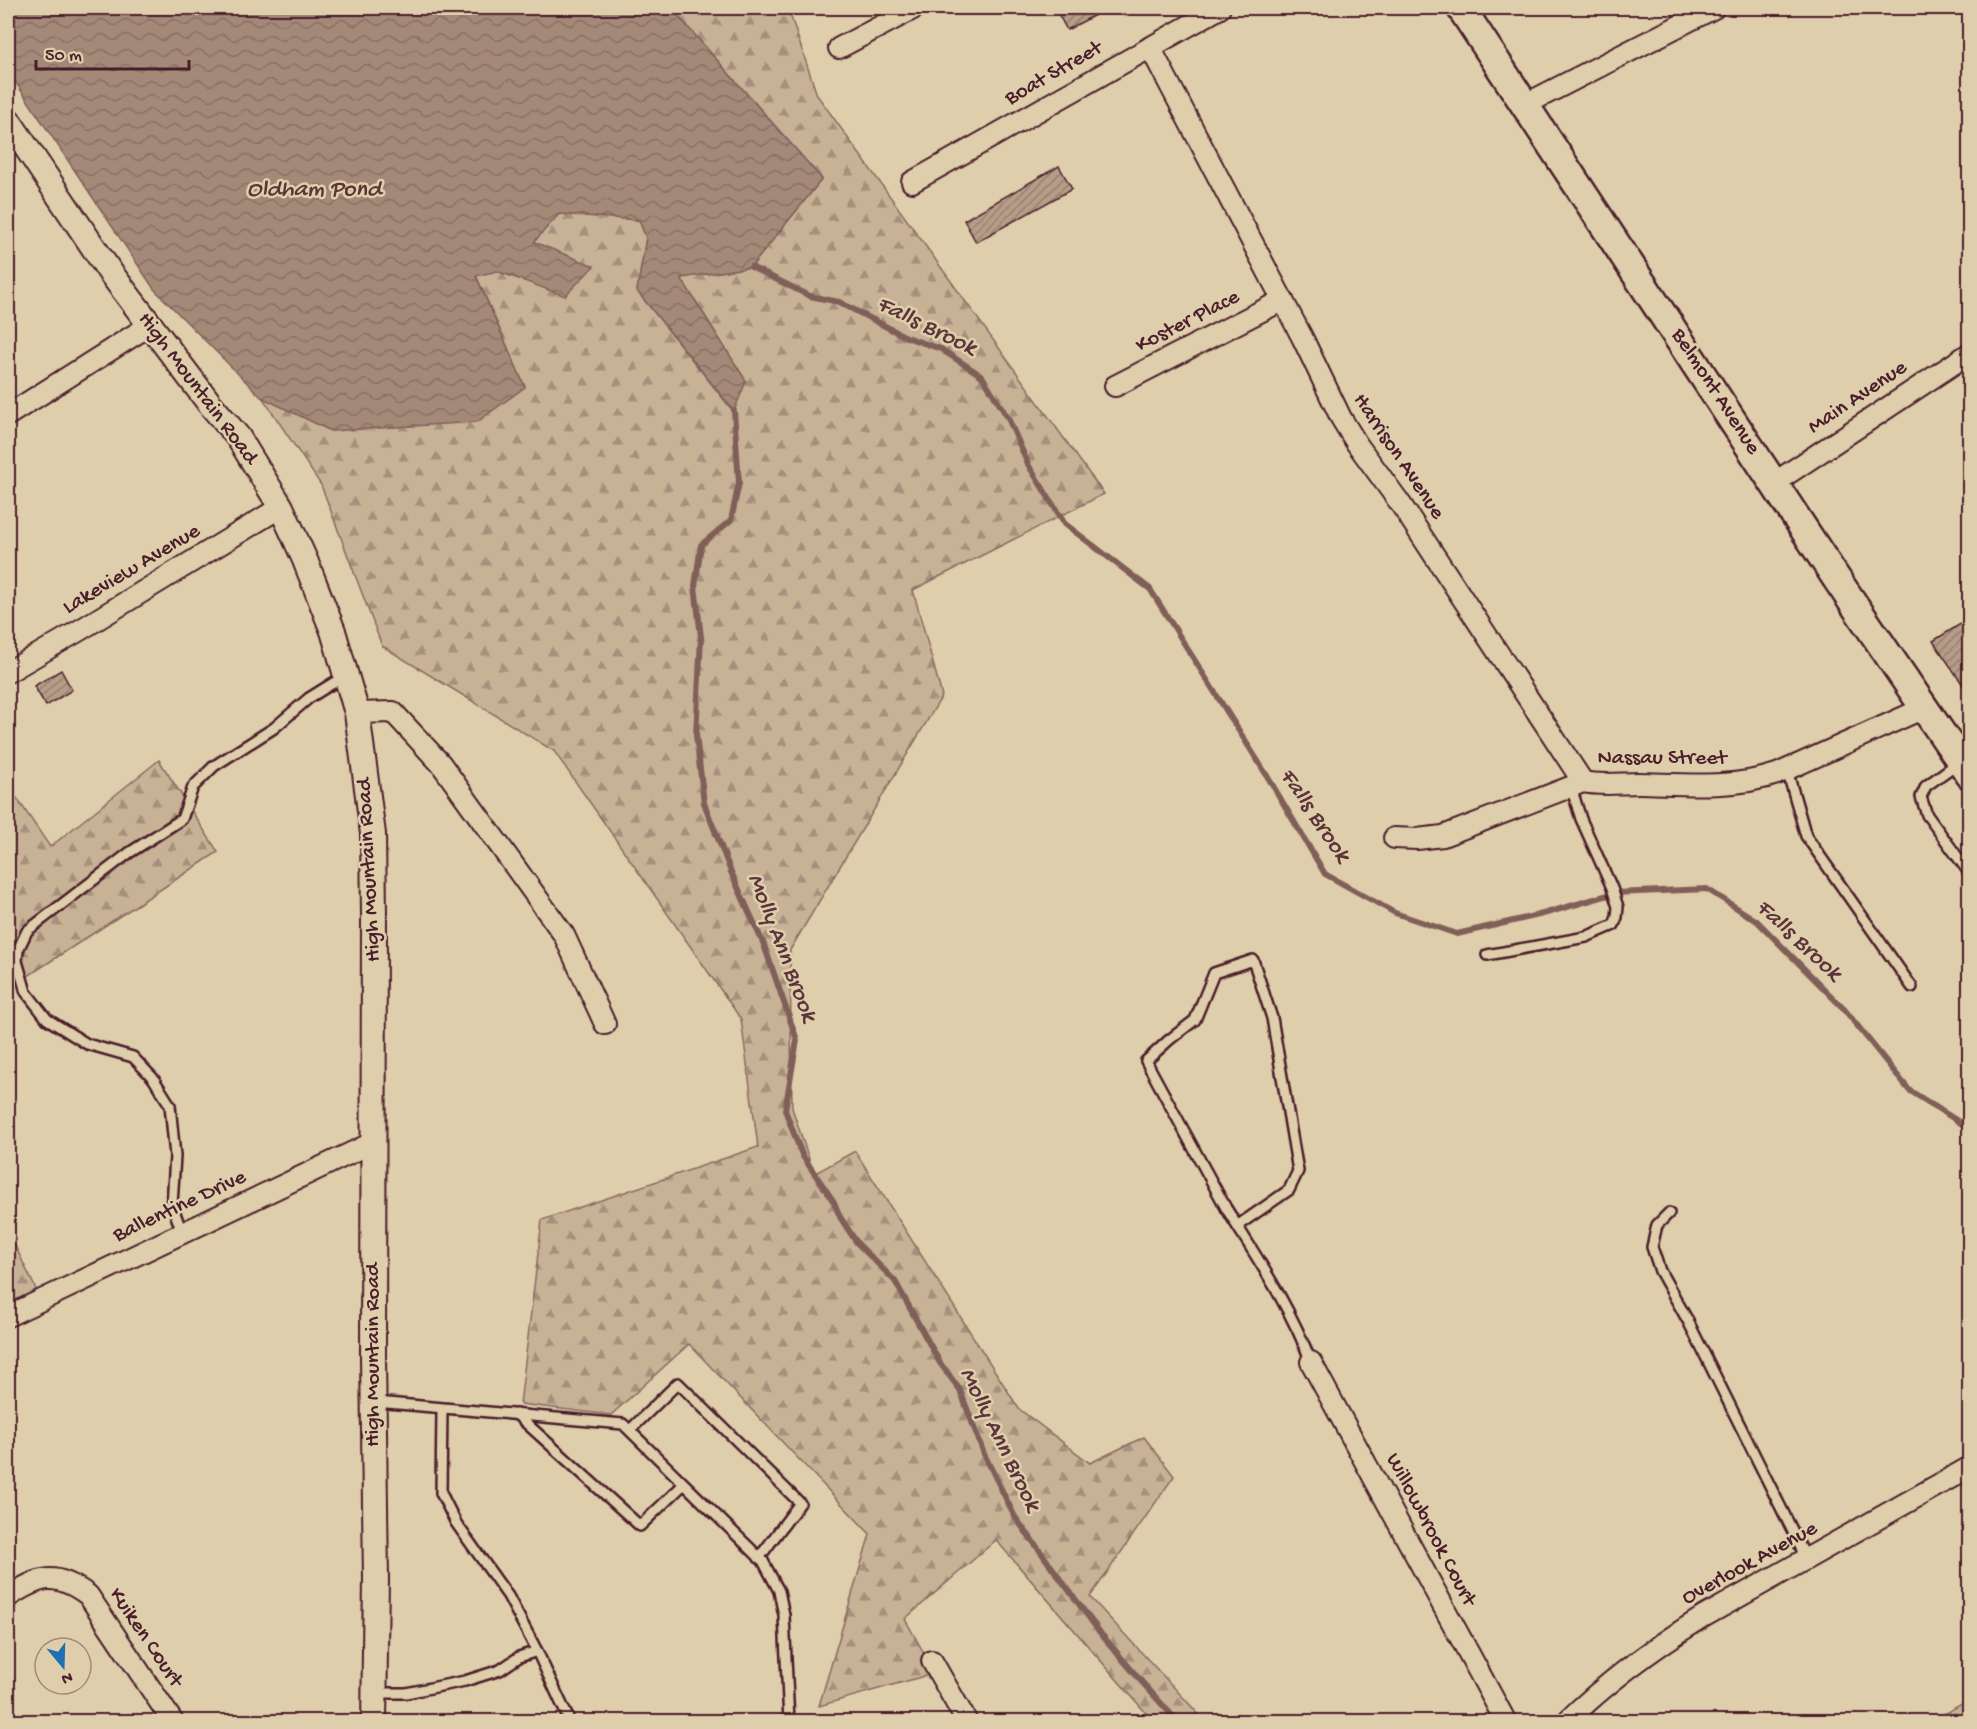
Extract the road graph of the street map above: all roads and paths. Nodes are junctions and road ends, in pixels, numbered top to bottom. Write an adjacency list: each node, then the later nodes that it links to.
1 (915, 8): 6 (street)
2 (1220, 8): 5 (street, Boat Street)
3 (1461, 8): 7 (main road, Belmont Avenue)
4 (1714, 8): 7 (street)
5 (1150, 47): 9 (street, Boat Street); 10 (street, Harrison Avenue)
6 (839, 48)
7 (1526, 104): 15 (main road, Belmont Avenue)
8 (8, 120): 11 (street, High Mountain Road)
9 (912, 182)
10 (1283, 300): 13 (street, Koster Place); 23 (street, Harrison Avenue)
11 (150, 325): 14 (street); 16 (street, High Mountain Road)
12 (1970, 353): 15 (street, Main Avenue)
13 (1115, 386)
14 (8, 415)
15 (1774, 483): 19 (main road, Belmont Avenue)
16 (281, 507): 17 (street, Lakeview Avenue); 18 (street, High Mountain Road)
17 (8, 672)
18 (346, 675): 20 (street, High Mountain Road); 32 (lane)
19 (1924, 708): 21 (main road, Belmont Avenue); 22 (street, Nassau Street)
20 (357, 713): 28 (street); 29 (street, High Mountain Road)
21 (1965, 768): 25 (lane)
22 (1787, 770): 23 (street, Nassau Street); 27 (lane)
23 (1577, 784): 24 (street, Nassau Street); 26 (lane)
24 (1394, 838)
25 (1970, 874)
26 (1487, 955)
27 (1912, 987)
28 (605, 1024)
29 (374, 1142): 32 (street, Ballentine Drive); 35 (street, High Mountain Road)
30 (1669, 1213): 42 (lane)
31 (1237, 1226): 31 (lane); 34 (lane)
32 (182, 1232): 33 (street, Ballentine Drive)
33 (8, 1316)
34 (1311, 1362): 52 (street, Willowbrook Court)
35 (374, 1402): 36 (lane); 46 (street, High Mountain Road)
36 (441, 1409): 37 (lane); 44 (lane)
37 (516, 1414): 38 (lane); 40 (lane)
38 (630, 1430): 40 (lane); 41 (lane)
39 (1970, 1467): 42 (street, Overlook Avenue)
40 (684, 1484): 41 (lane)
41 (759, 1558): 50 (lane)
42 (1807, 1560): 53 (street, Overlook Avenue)
43 (8, 1598): 47 (street, Kuiken Court)
44 (537, 1651): 46 (lane); 49 (lane)
45 (932, 1661): 51 (street)
46 (375, 1693): 48 (street, High Mountain Road)
47 (173, 1722)
48 (374, 1722)
49 (570, 1722)
50 (789, 1722)
51 (967, 1722)
52 (1506, 1722)
53 (1566, 1722)

